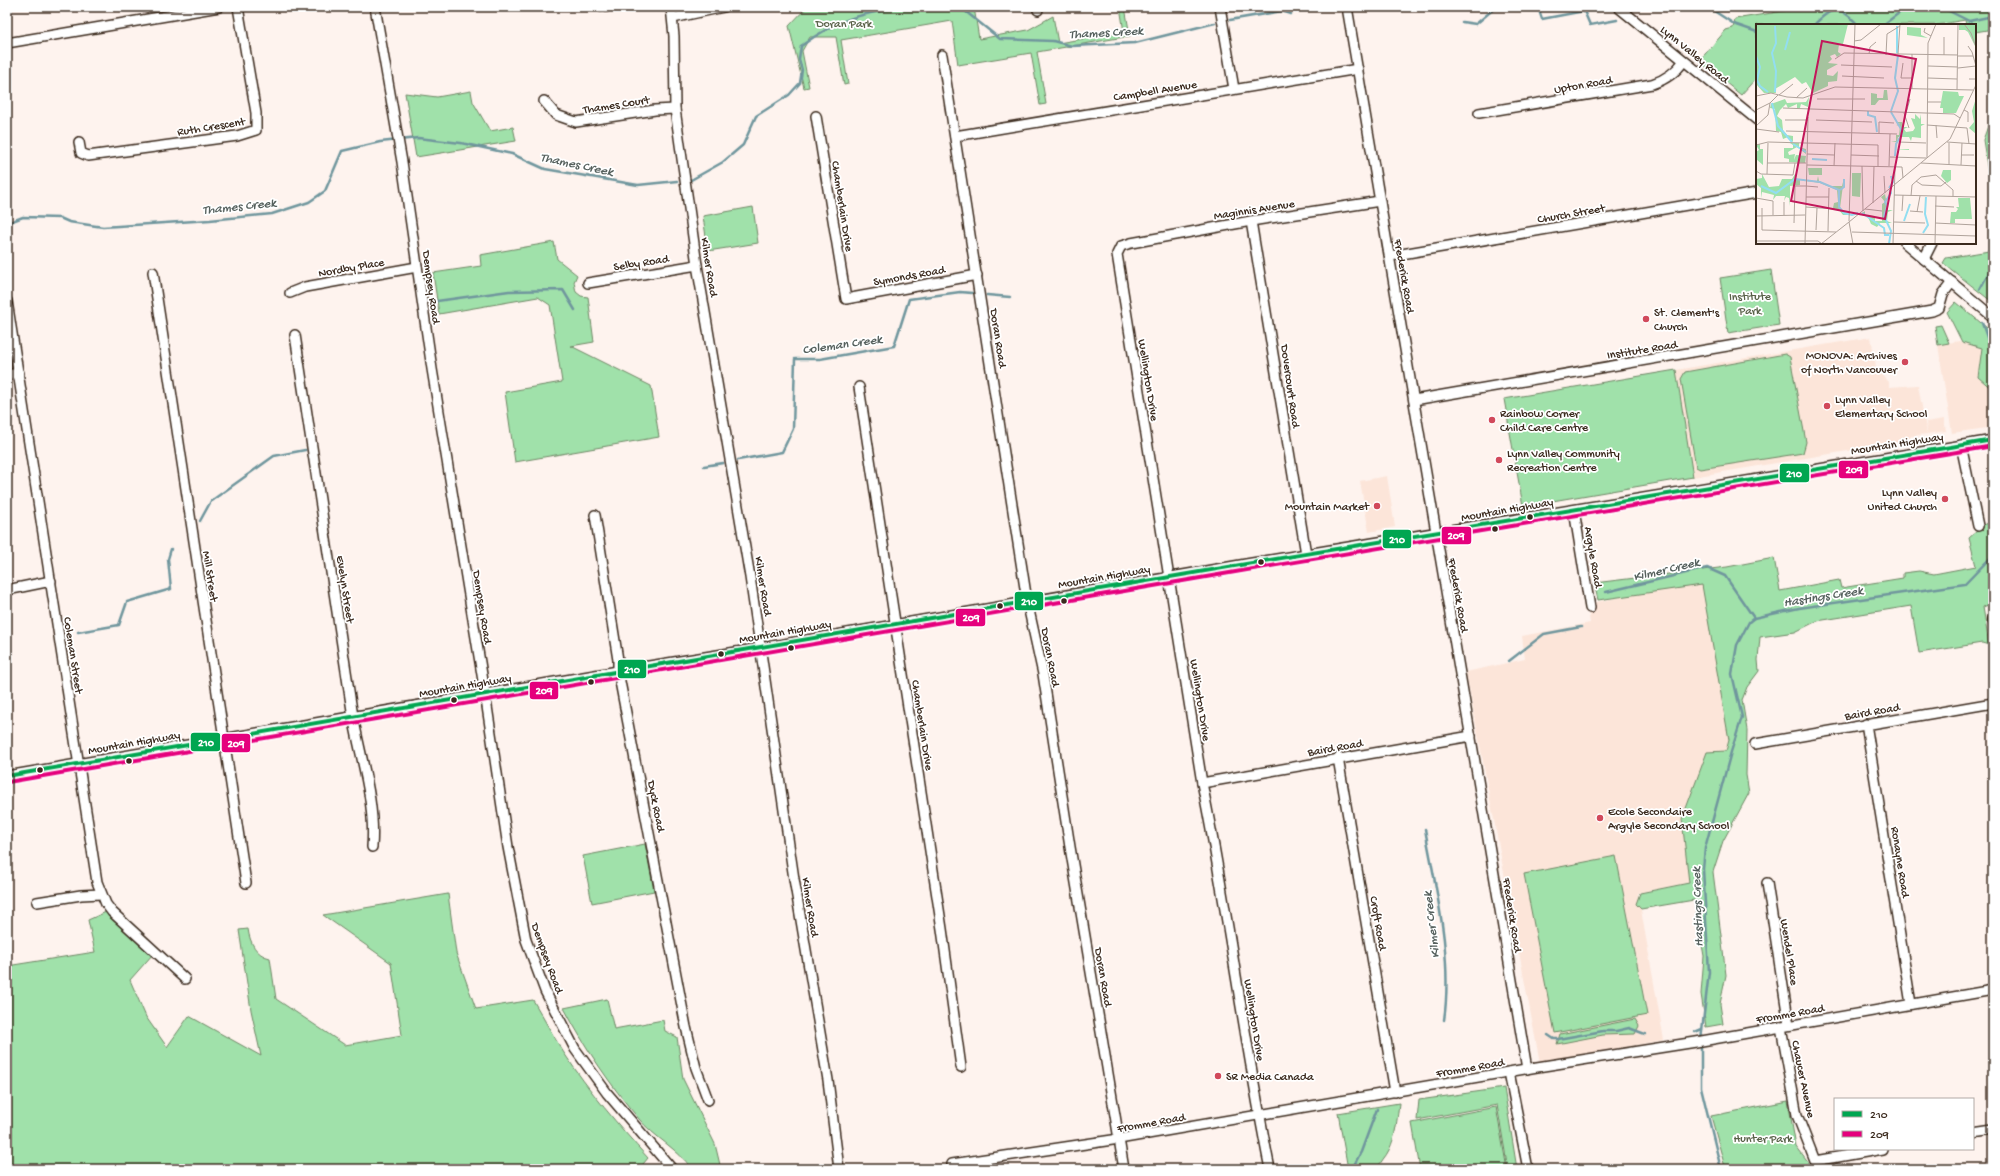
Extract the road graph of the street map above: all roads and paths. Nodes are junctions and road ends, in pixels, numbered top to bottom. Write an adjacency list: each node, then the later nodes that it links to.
1 (219, 7): 12 (street)
2 (238, 7): 23 (street, Ruth Crescent)
3 (375, 7): 33 (street, Dempsey Road)
4 (602, 7): 5 (street)
5 (606, 7)
6 (671, 7): 11 (street, Kilmer Road)
7 (724, 7): 11 (street)
8 (1220, 7): 16 (street)
9 (1347, 7): 15 (street, Frederick Road)
10 (1618, 7): 14 (street, Lynn Valley Road)
11 (673, 18): 18 (street, Kilmer Road)
12 (7, 43)
13 (942, 55): 22 (street, Doran Road)
14 (1684, 61): 19 (street, Upton Road); 21 (street, Lynn Valley Road)
15 (1358, 69): 16 (street, Campbell Avenue); 25 (street, Frederick Road)
16 (1234, 89): 22 (street, Campbell Avenue)
17 (544, 101): 18 (street, Thames Court)
18 (675, 109): 32 (street, Kilmer Road)
19 (1479, 114)
20 (816, 116): 39 (street, Chamberlain Drive)
21 (1756, 119)
22 (955, 136): 35 (street, Doran Road)
23 (79, 142)
24 (1756, 193): 30 (street, Church Street)
25 (1380, 201): 26 (street, Maginnis Avenue); 30 (street, Frederick Road)
26 (1251, 221): 27 (street, Maginnis Avenue); 53 (street, Dovercourt Road)
27 (1131, 243): 54 (street, Wellington Drive)
28 (1906, 244): 31 (street)
29 (1932, 244): 31 (street)
30 (1390, 256): 46 (street, Frederick Road)
31 (1924, 259): 36 (street)
32 (697, 266): 37 (street, Selby Road); 60 (street, Kilmer Road)
33 (417, 267): 38 (street, Nordby Place); 62 (street, Dempsey Road)
34 (153, 272): 67 (street, Mill Street)
35 (977, 276): 39 (street, Symonds Road); 57 (street, Doran Road)
36 (1952, 282): 41 (street); 46 (street, Institute Road)
37 (588, 283)
38 (290, 293)
39 (846, 299)
40 (7, 300): 43 (street, Coleman Street)
41 (1993, 317)
42 (295, 335): 64 (street, Evelyn Street)
43 (19, 373): 44 (street); 55 (street, Coleman Street)
44 (7, 375)
45 (859, 387): 59 (street, Chamberlain Drive)
46 (1414, 400): 52 (street, Frederick Road)
47 (1993, 440): 48 (street, Mountain Highway)
48 (1961, 445): 49 (street, Mountain Highway); 51 (street)
49 (1574, 510): 52 (street, Mountain Highway); 58 (street, Argyle Road)
50 (595, 515): 61 (street, Dyck Road)
51 (1978, 526)
52 (1437, 533): 53 (street, Mountain Highway); 66 (street, Frederick Road)
53 (1306, 554): 54 (street, Mountain Highway)
54 (1169, 577): 57 (street, Mountain Highway); 72 (street, Wellington Drive)
55 (51, 581): 56 (street); 70 (street, Coleman Street)
56 (7, 590)
57 (1027, 601): 59 (street, Mountain Highway); 90 (street, Doran Road)
58 (1590, 608)
59 (895, 624): 60 (street, Mountain Highway); 82 (street, Chamberlain Drive)
60 (761, 648): 61 (street, Mountain Highway); 95 (street, Kilmer Road)
61 (618, 670): 62 (street, Mountain Highway); 86 (street, Dyck Road)
62 (485, 693): 64 (street, Mountain Highway); 94 (street, Dempsey Road)
63 (1993, 703): 65 (street, Baird Road)
64 (353, 717): 67 (street, Mountain Highway); 73 (street, Evelyn Street)
65 (1866, 724): 68 (street, Baird Road); 80 (street, Ronayne Road)
66 (1471, 736): 69 (street, Baird Road); 83 (street, Frederick Road)
67 (223, 739): 70 (street, Mountain Highway); 74 (street, Mill Street)
68 (1755, 744)
69 (1338, 758): 72 (street, Baird Road); 85 (street, Croft Road)
70 (79, 764): 71 (street, Mountain Highway); 76 (street, Coleman Street)
71 (7, 776)
72 (1202, 783): 87 (street, Wellington Drive)
73 (372, 847)
74 (246, 883)
75 (1767, 883): 81 (street, Wendel Place)
76 (101, 894): 77 (street); 78 (street, Coleman Street)
77 (37, 902)
78 (185, 979)
79 (1993, 990): 80 (street, Fromme Road)
80 (1911, 1004): 81 (street, Fromme Road)
81 (1785, 1026): 83 (street, Fromme Road); 91 (street, Chaucer Avenue)
82 (961, 1067)
83 (1527, 1069): 84 (street, Fromme Road)
84 (1510, 1072): 85 (street, Fromme Road); 98 (street)
85 (1395, 1092): 87 (street, Fromme Road)
86 (708, 1100)
87 (1259, 1115): 90 (street, Fromme Road); 97 (street, Wellington Drive)
88 (1993, 1130): 89 (street)
89 (1974, 1133)
90 (1120, 1139): 93 (street, Fromme Road); 96 (street, Doran Road)
91 (1877, 1150)
92 (952, 1164): 93 (street, Fromme Road)
93 (983, 1165)
94 (672, 1169)
95 (838, 1169)
96 (1124, 1169)
97 (1270, 1169)
98 (1528, 1169)

